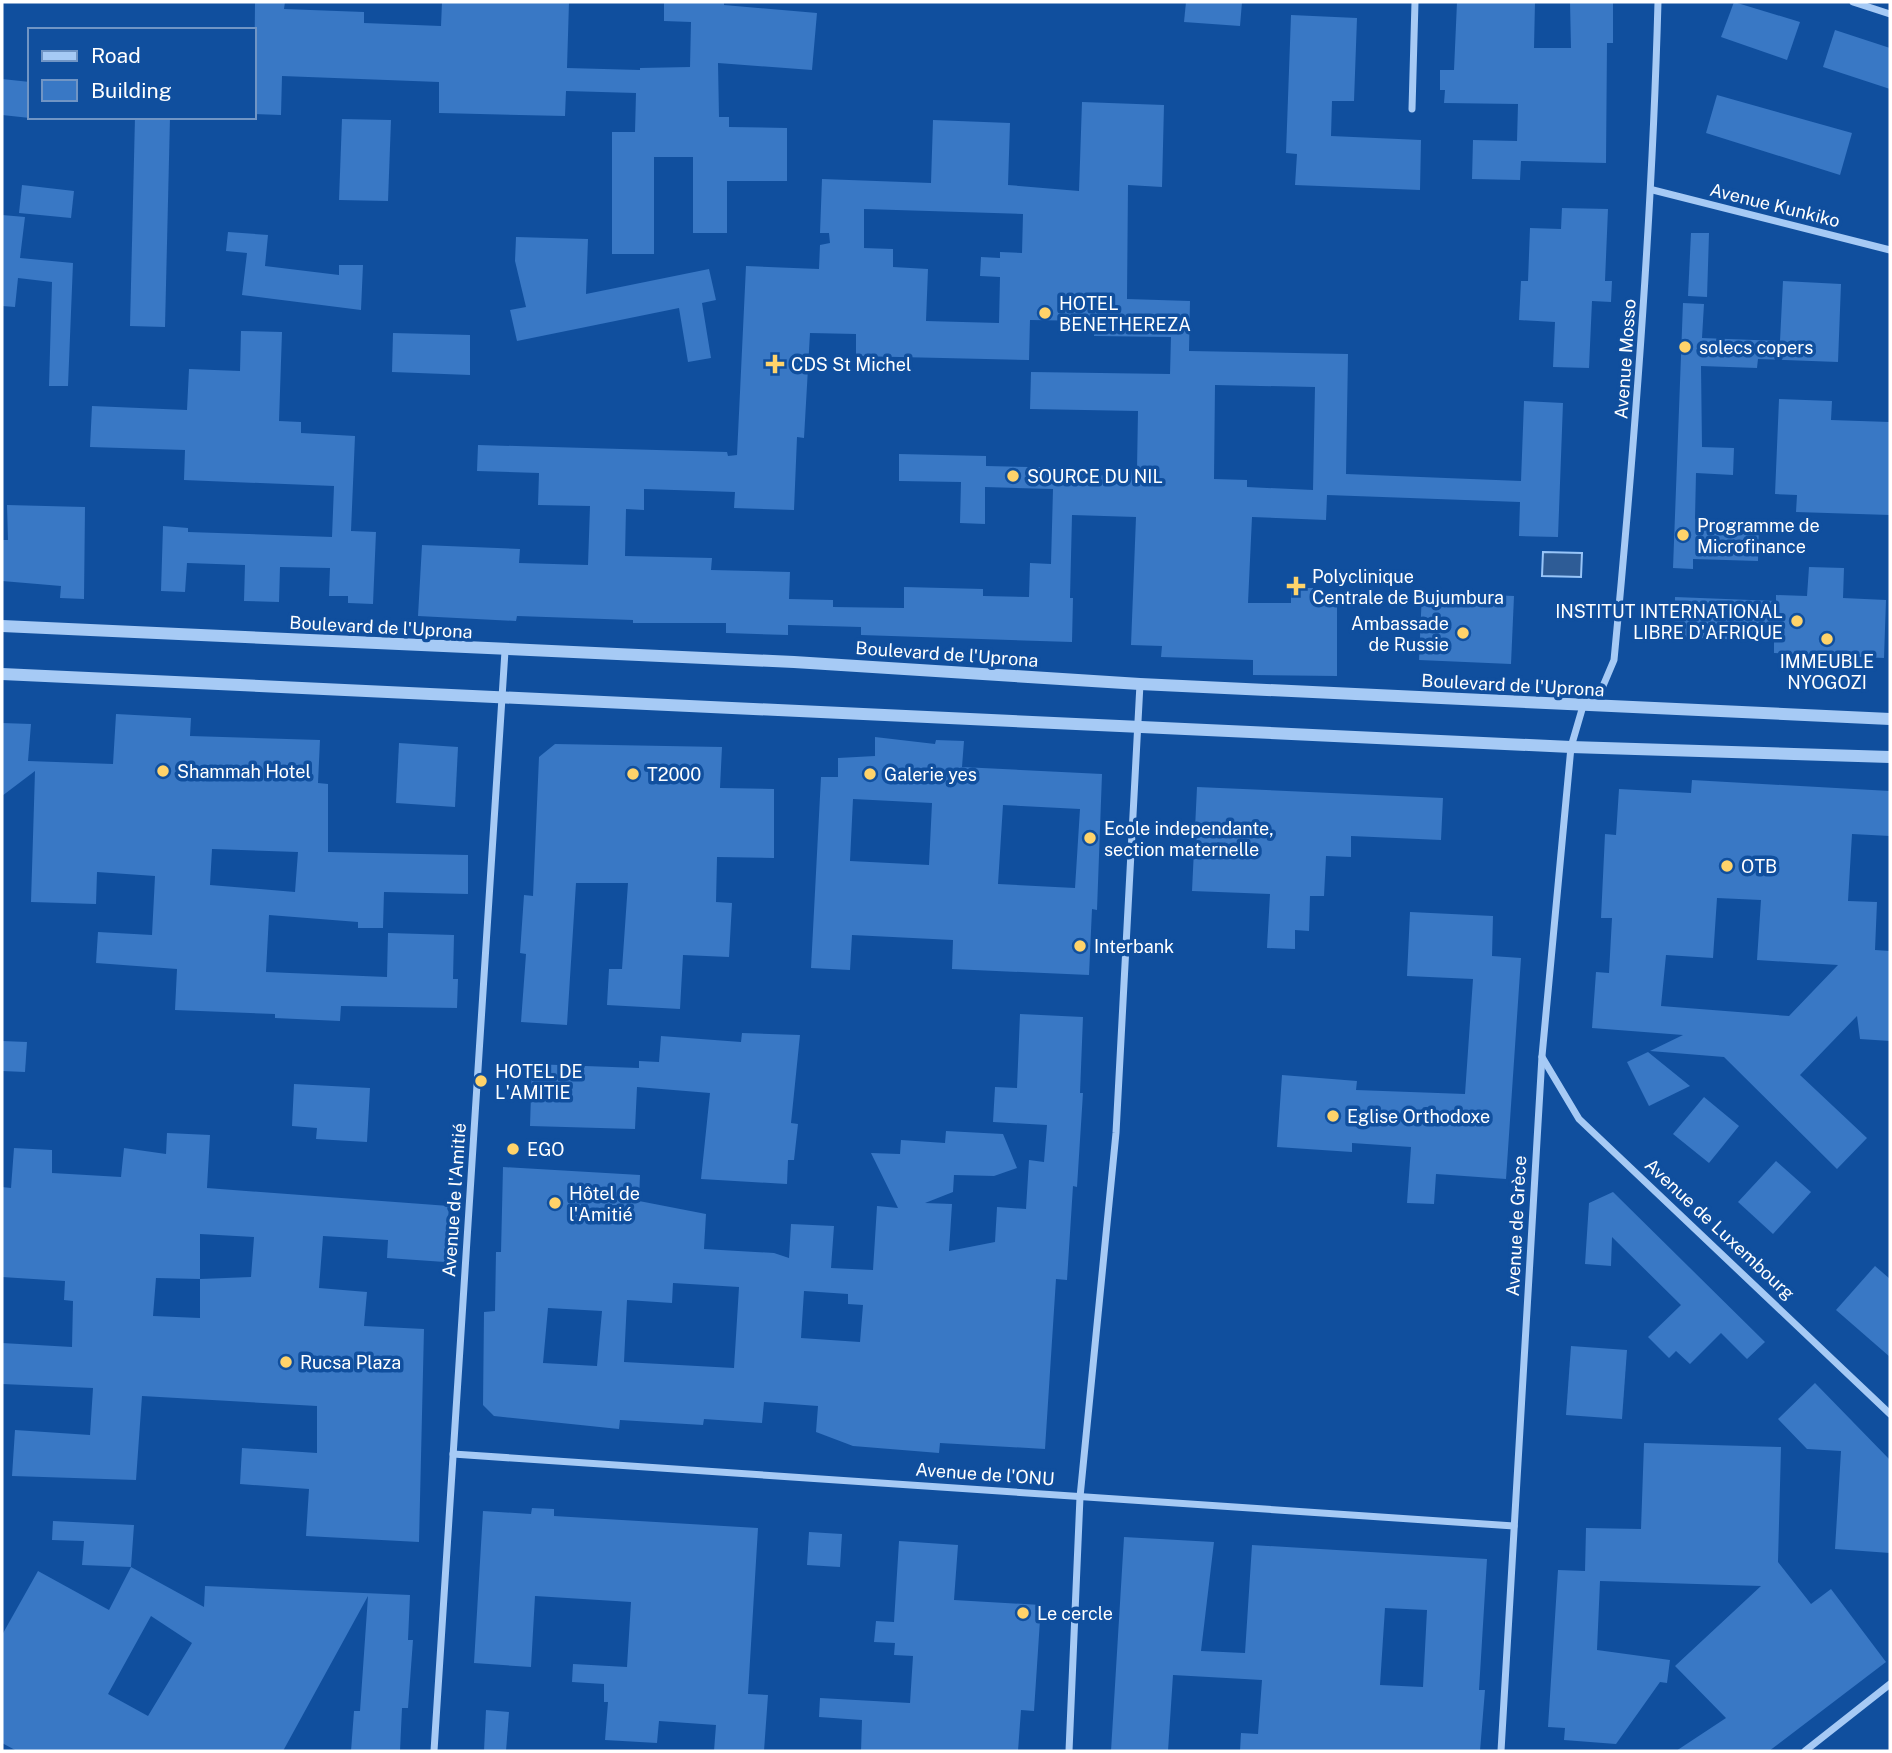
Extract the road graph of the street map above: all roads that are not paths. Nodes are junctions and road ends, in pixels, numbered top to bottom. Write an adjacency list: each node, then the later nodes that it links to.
1 (1415, 2): 5 (street)
2 (1658, 2): 6 (street, Avenue Mosso)
3 (1853, 2): 4 (street)
4 (1890, 14)
5 (1412, 109)
6 (1653, 190): 7 (street, Avenue Kunkiko); 13 (street, Avenue Mosso)
7 (1890, 250)
8 (2, 626): 9 (street, Boulevard de l'Uprona)
9 (505, 650): 11 (street, Boulevard de l'Uprona); 12 (street, Avenue de l'Amitié)
10 (2, 674): 12 (street)
11 (1139, 684): 13 (street, Boulevard de l'Uprona); 15 (street)
12 (503, 696): 15 (street); 20 (street, Avenue de l'Amitié)
13 (1583, 706): 14 (street, Boulevard de l'Uprona); 16 (street, Avenue de Grèce)
14 (1890, 719)
15 (1139, 727): 16 (street); 21 (street)
16 (1571, 747): 17 (street); 18 (street, Avenue de Grèce)
17 (1890, 757)
18 (1542, 1056): 19 (street, Avenue de Luxembourg); 22 (street, Avenue de Grèce)
19 (1890, 1414)
20 (453, 1454): 21 (street, Avenue de l'ONU); 24 (street, Avenue de l'Amitié)
21 (1080, 1497): 22 (street, Avenue de l'ONU); 25 (street)
22 (1514, 1527): 26 (street, Avenue de Grèce)
23 (1890, 1684): 27 (street)
24 (433, 1751)
25 (1069, 1751)
26 (1501, 1751)
27 (1805, 1751)

